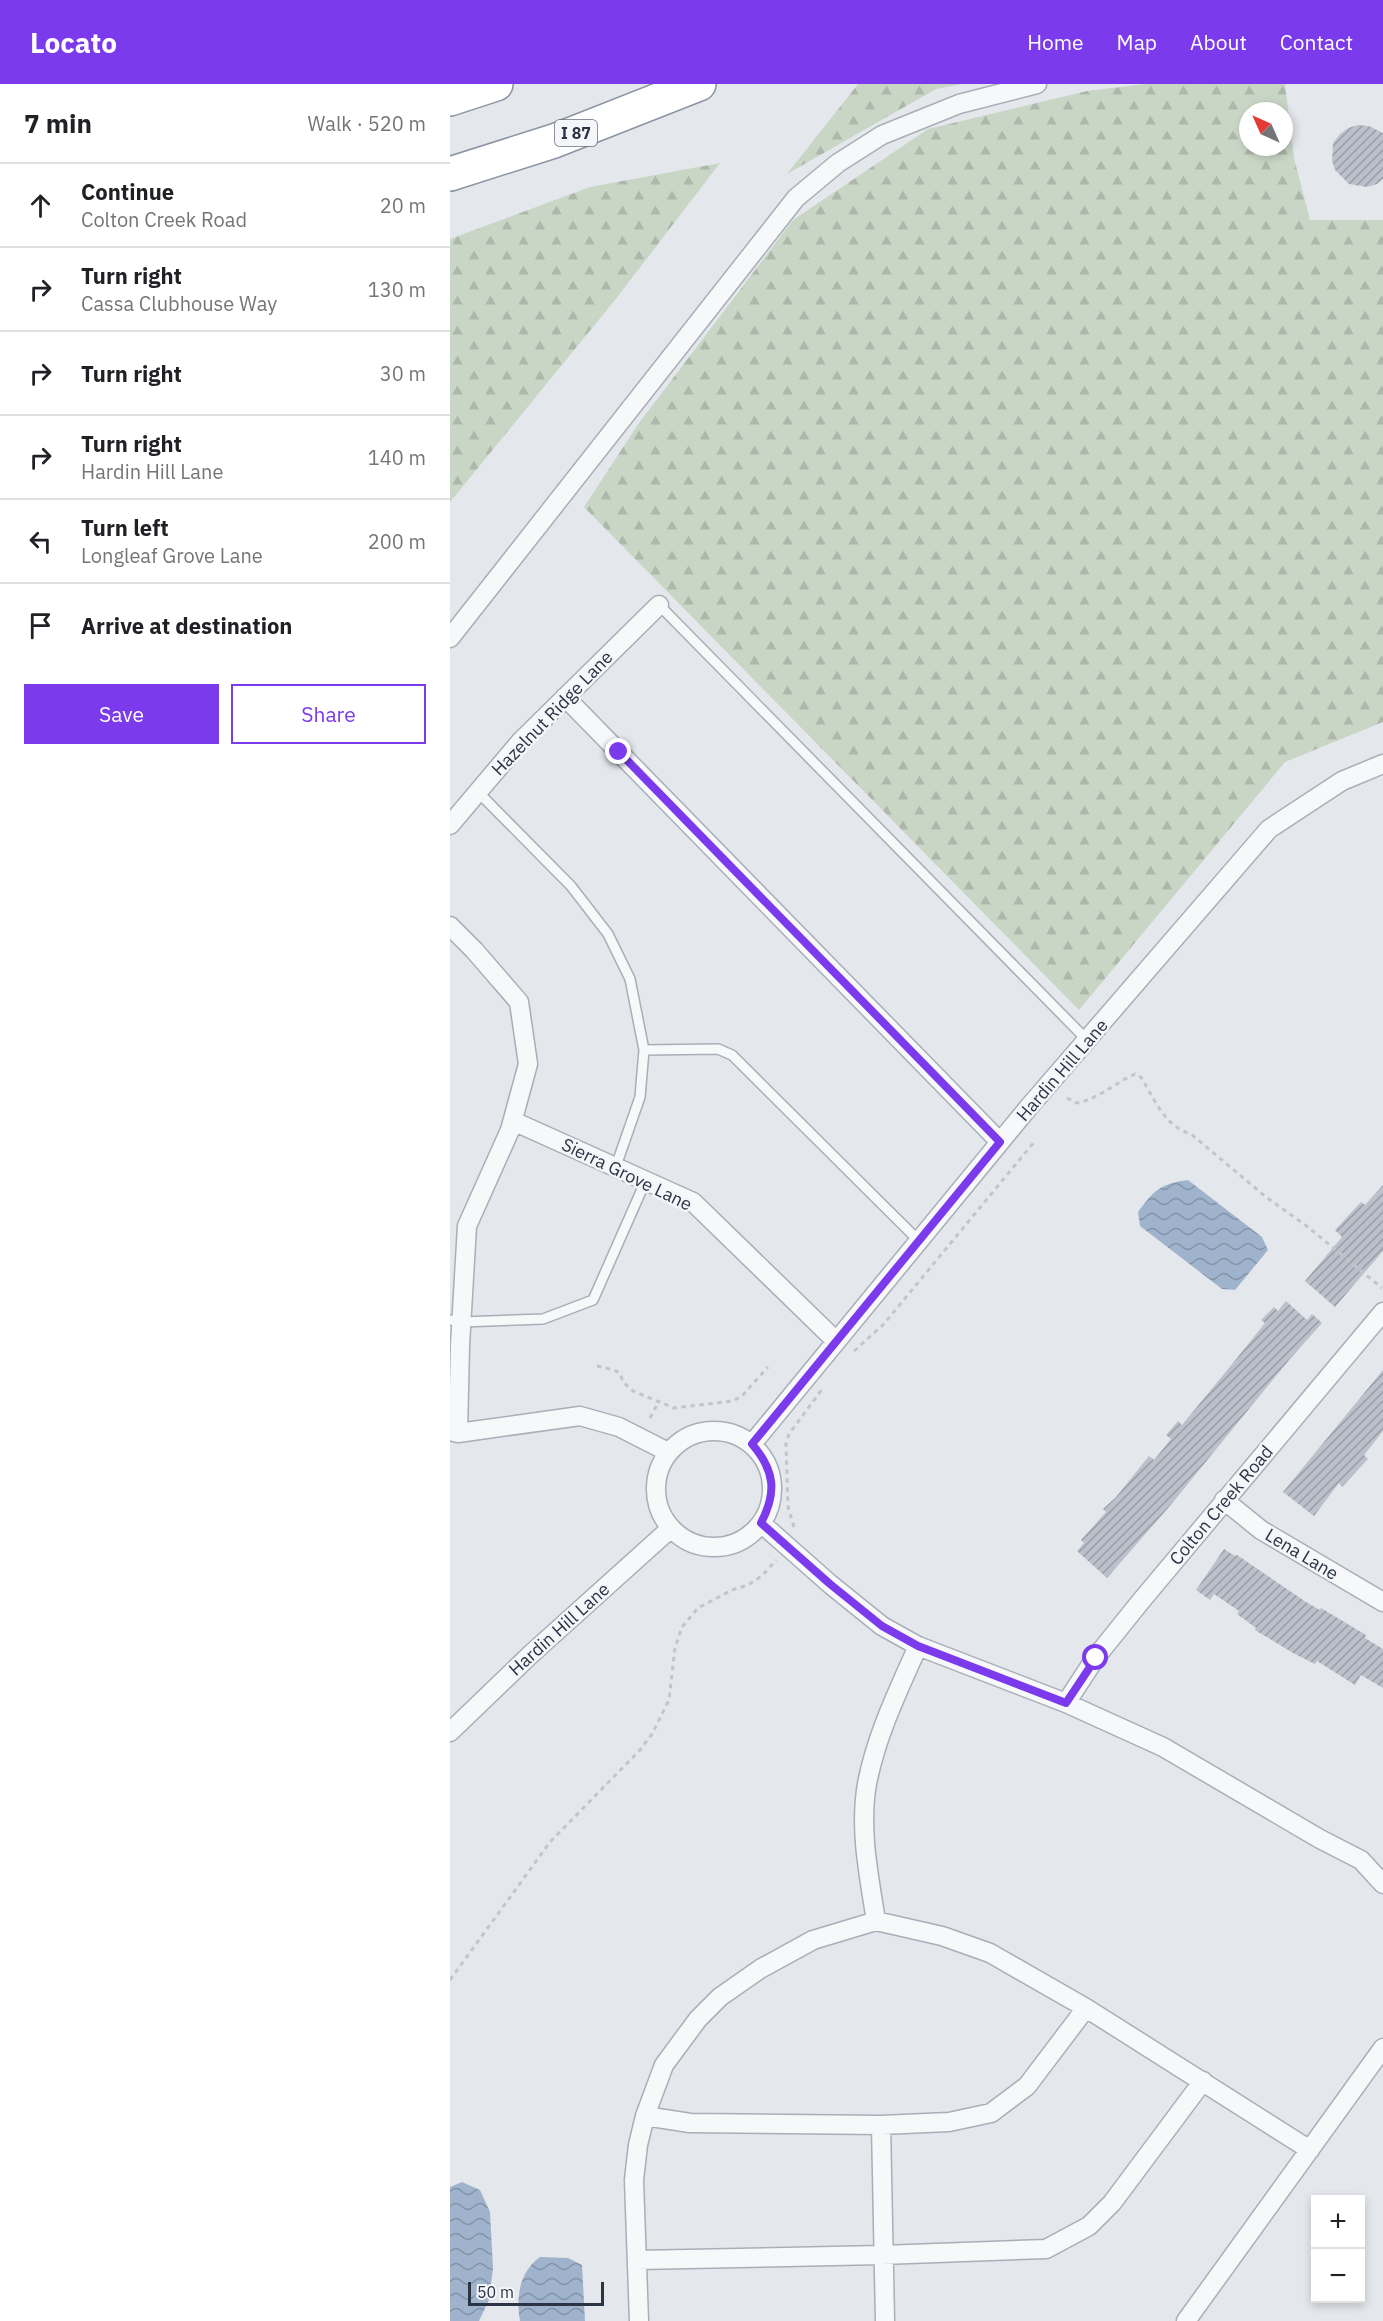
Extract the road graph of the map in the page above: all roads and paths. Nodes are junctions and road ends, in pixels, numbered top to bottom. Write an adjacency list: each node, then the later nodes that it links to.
1 (496, 84): 4 (highway)
2 (699, 84): 5 (highway, I 87)
3 (1037, 84): 7 (street)
4 (450, 99)
5 (450, 174)
6 (659, 605): 8 (street, Hazelnut Ridge Lane); 13 (lane)
7 (450, 638)
8 (565, 697): 10 (street, Hazelnut Ridge Lane); 18 (street)
9 (1383, 764): 13 (street, Hardin Hill Lane)
10 (478, 792): 11 (street, Hazelnut Ridge Lane); 14 (lane)
11 (450, 825)
12 (450, 926): 16 (street)
13 (1087, 1040): 18 (street, Hardin Hill Lane)
14 (644, 1050): 19 (lane); 21 (lane)
15 (1067, 1098): 22 (path)
16 (513, 1121): 19 (street, Sierra Grove Lane); 24 (street)
17 (1035, 1141): 26 (path)
18 (1000, 1142): 21 (street, Hardin Hill Lane)
19 (616, 1166): 20 (street, Sierra Grove Lane)
20 (646, 1180): 24 (lane); 25 (street, Sierra Grove Lane)
21 (919, 1241): 25 (street, Hardin Hill Lane)
22 (1382, 1288)
23 (1383, 1312): 35 (street, Colton Creek Road)
24 (455, 1321): 32 (street)
25 (836, 1341): 33 (street, Hardin Hill Lane)
26 (853, 1352)
27 (597, 1366): 30 (path)
28 (768, 1367): 30 (path)
29 (826, 1383): 38 (path)
30 (659, 1401): 31 (path)
31 (650, 1418)
32 (454, 1432): 34 (street)
33 (752, 1444): 34 (street); 36 (street)
34 (668, 1452): 37 (street)
35 (1224, 1500): 40 (street, Lena Lane); 42 (street, Colton Creek Road)
36 (761, 1523): 37 (street); 41 (street)
37 (670, 1529): 43 (street, Hardin Hill Lane)
38 (798, 1534)
39 (778, 1559): 46 (path)
40 (1383, 1602)
41 (918, 1646): 42 (street); 45 (street)
42 (1066, 1703): 44 (street)
43 (450, 1732)
44 (1383, 1884)
45 (876, 1921): 47 (street); 50 (street)
46 (450, 1980)
47 (1086, 2007): 49 (street); 51 (street)
48 (1383, 2048): 52 (street)
49 (1203, 2081): 52 (street); 53 (street)
50 (645, 2116): 51 (street); 54 (street)
51 (881, 2126): 53 (street)
52 (1310, 2150): 57 (street)
53 (882, 2255): 54 (street); 56 (street)
54 (637, 2260): 55 (street)
55 (639, 2321)
56 (885, 2321)
57 (1186, 2321)

